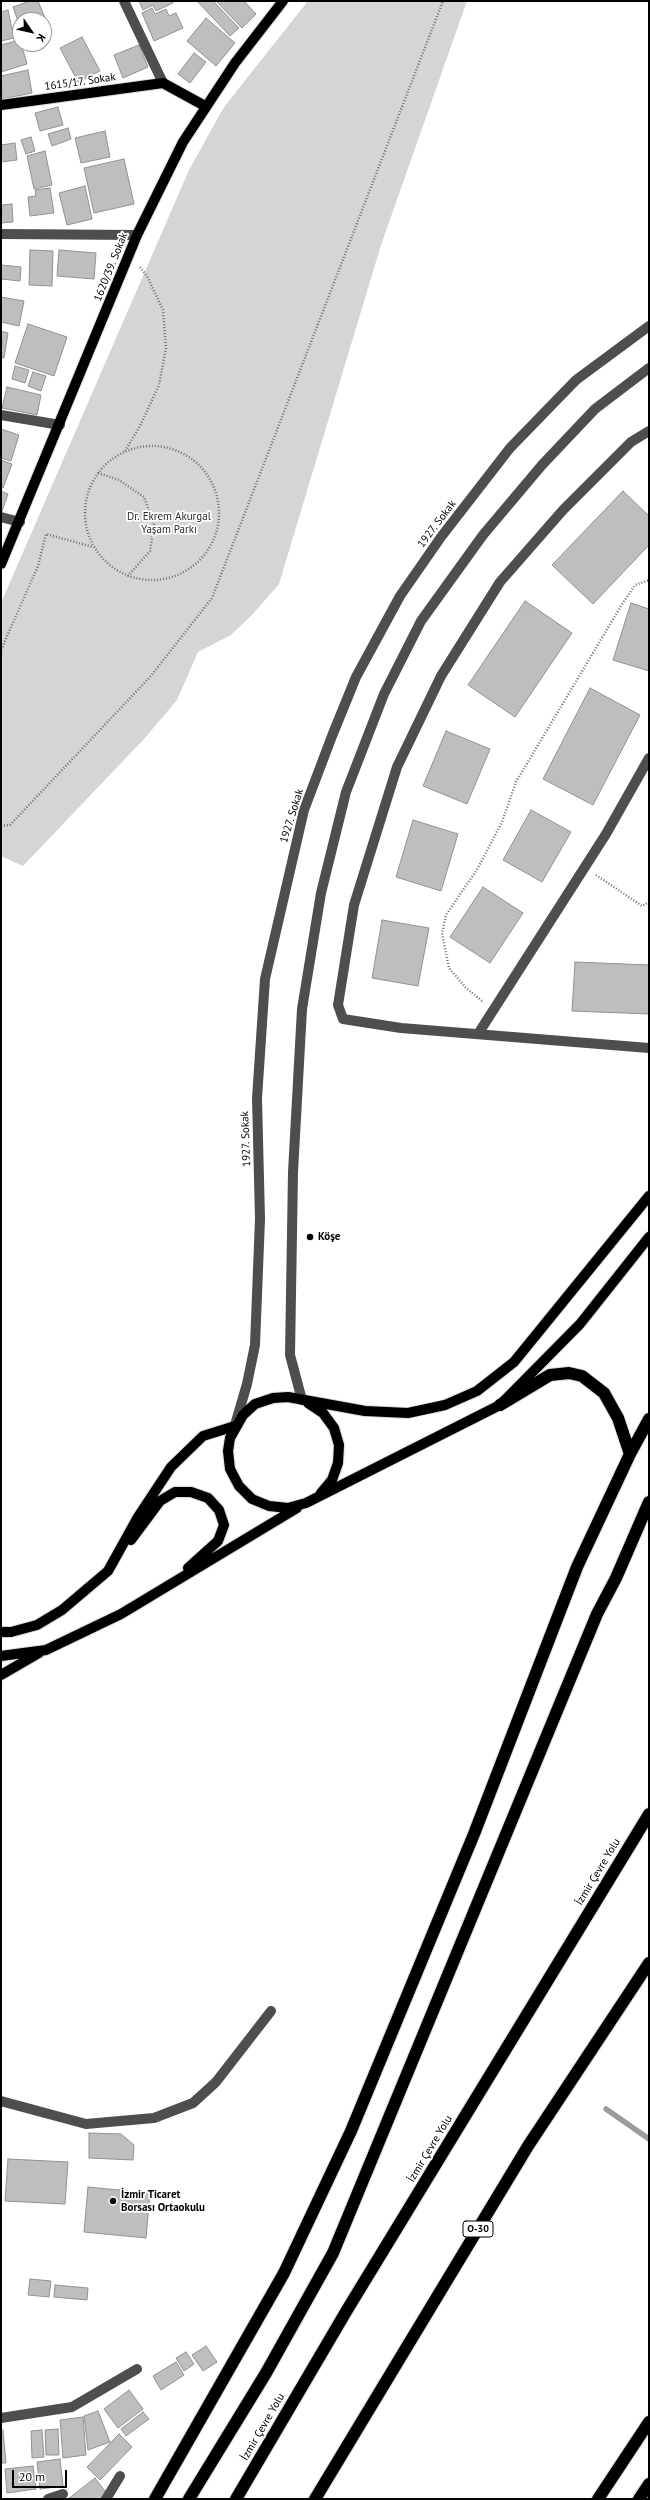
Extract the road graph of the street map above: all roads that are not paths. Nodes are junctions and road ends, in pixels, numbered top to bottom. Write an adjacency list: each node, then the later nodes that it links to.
1 (124, 1): 3 (street)
2 (283, 1): 5 (main road, 1620/39. Sokak)
3 (163, 83): 4 (main road, 1615/17. Sokak); 5 (main road)
4 (1, 105)
5 (205, 106): 7 (main road, 1620/39. Sokak)
6 (1, 234): 7 (street)
7 (137, 235): 11 (main road, 1620/39. Sokak)
8 (649, 326): 24 (street, 1927. Sokak)
9 (649, 368): 21 (street)
10 (1, 415): 11 (street)
11 (60, 426): 14 (main road, 1620/39. Sokak)
12 (649, 431): 17 (street)
13 (1, 517): 14 (street)
14 (20, 522): 15 (main road, 1620/39. Sokak)
15 (1, 564)
16 (649, 758): 17 (street)
17 (478, 1034): 18 (street)
18 (649, 1048)
19 (649, 1196): 21 (main road)
20 (649, 1237): 22 (main road)
21 (302, 1400): 24 (main road); 27 (main road)
22 (500, 1405): 25 (highway); 27 (main road)
23 (649, 1419): 25 (highway)
24 (235, 1426): 27 (main road); 28 (main road)
25 (630, 1454): 46 (highway)
26 (649, 1502): 47 (highway)
27 (306, 1503): 29 (main road)
28 (108, 1571): 29 (main road); 30 (main road)
29 (171, 1583): 31 (main road)
30 (1, 1632)
31 (46, 1650): 32 (main road); 33 (main road)
32 (1, 1656)
33 (1, 1675)
34 (649, 1814): 48 (highway, İzmir Çevre Yolu)
35 (649, 1963): 49 (highway, O-30)
36 (271, 2010): 37 (street)
37 (1, 2101)
38 (137, 2369): 39 (street)
39 (1, 2418)
40 (649, 2422): 50 (highway)
41 (120, 2476): 45 (street)
42 (649, 2484): 51 (highway)
43 (63, 2494): 44 (street)
44 (48, 2499)
45 (106, 2499)
46 (155, 2499)
47 (189, 2499)
48 (236, 2499)
49 (314, 2499)
50 (598, 2499)
51 (639, 2499)

